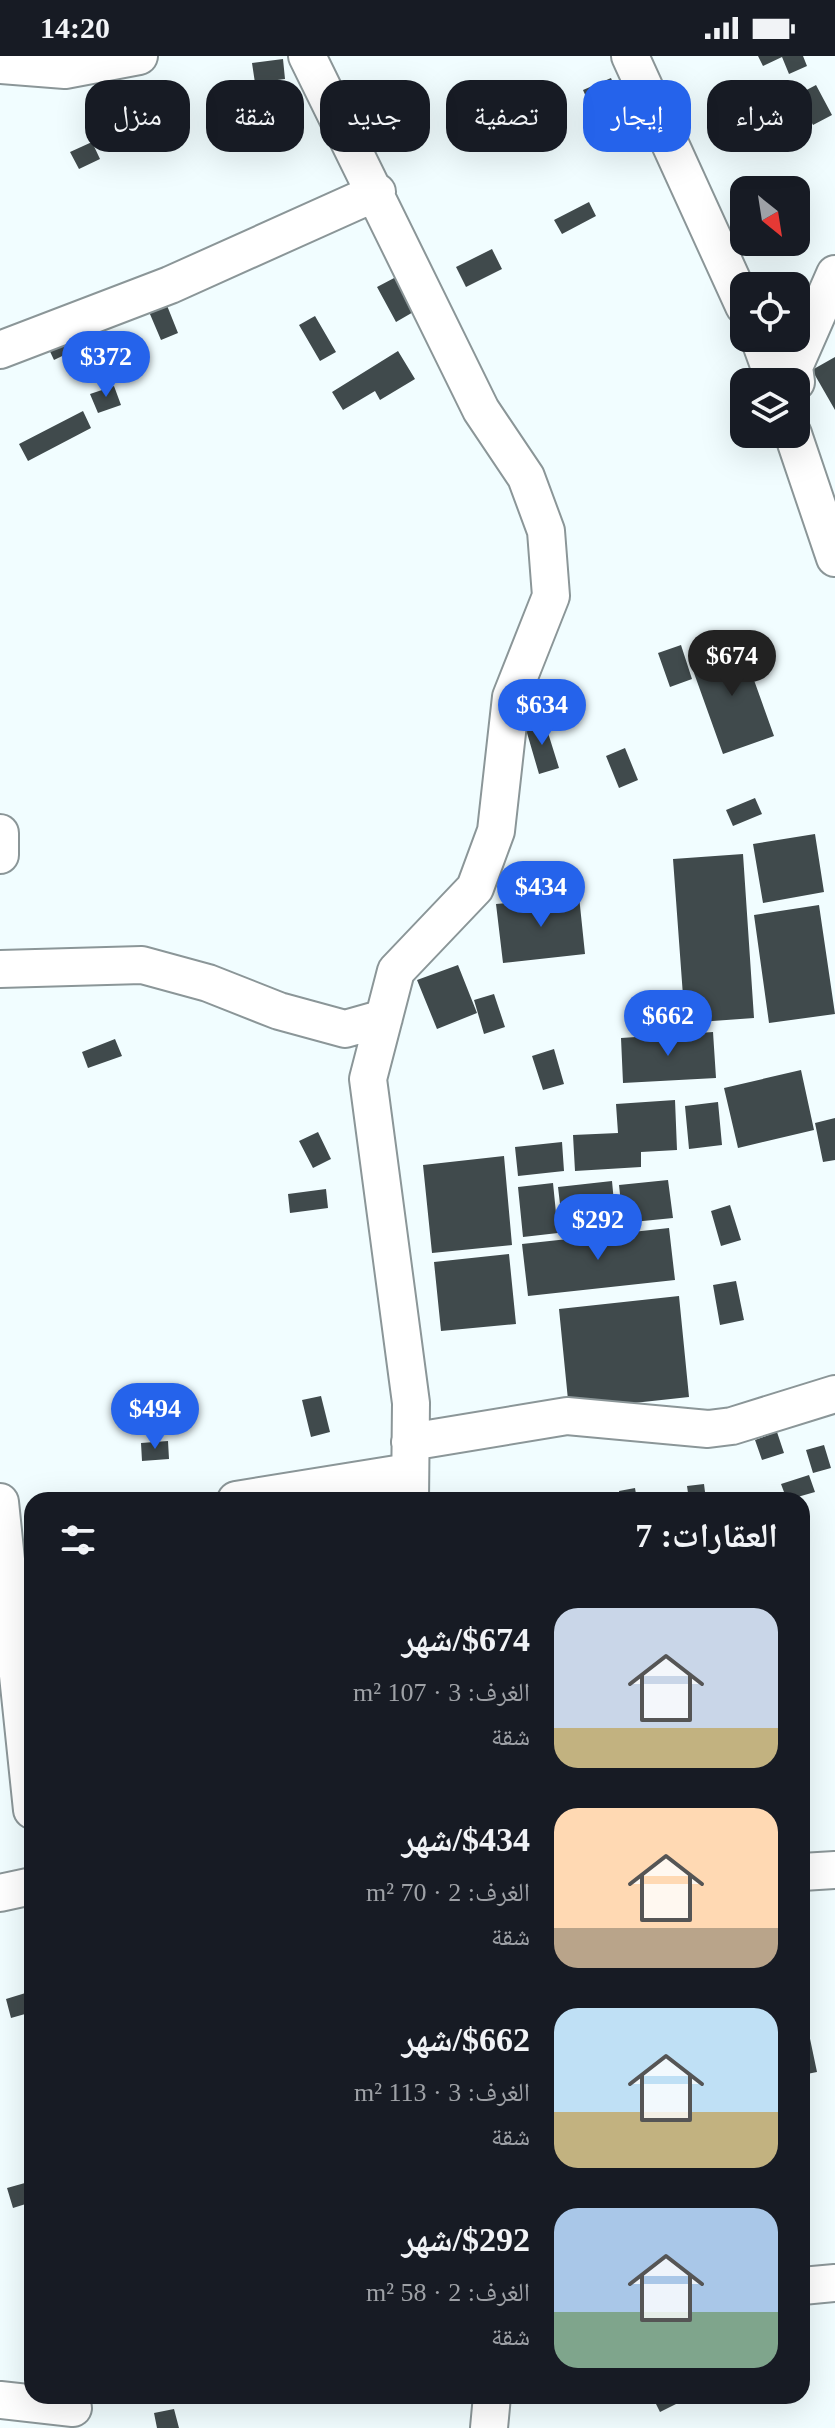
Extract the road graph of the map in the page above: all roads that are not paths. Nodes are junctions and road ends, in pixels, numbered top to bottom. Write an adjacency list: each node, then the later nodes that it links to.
1 (139, 56): 4 (street)
2 (307, 56): 5 (street)
3 (630, 56): 7 (street)
4 (0, 65)
5 (377, 192): 8 (street); 17 (street)
6 (835, 274): 9 (street)
7 (730, 275)
8 (0, 350)
9 (794, 368)
10 (798, 448): 12 (street)
11 (805, 448): 12 (street)
12 (810, 484): 13 (street)
13 (835, 558)
14 (0, 833): 15 (street)
15 (0, 855)
16 (0, 969): 17 (street)
17 (384, 1018): 19 (street)
18 (835, 1394): 19 (street)
19 (409, 1471): 20 (street)
20 (284, 1492)
21 (0, 1502): 22 (street)
22 (18, 1536): 23 (street)
23 (24, 1653)
24 (835, 1870): 25 (street)
25 (810, 1872)
26 (24, 1888): 27 (street)
27 (0, 1893)
28 (835, 2283): 29 (street)
29 (810, 2285)
30 (0, 2400): 31 (street)
31 (24, 2404)
32 (27, 2404): 34 (street)
33 (491, 2404): 35 (street)
34 (73, 2411)
35 (489, 2428)

